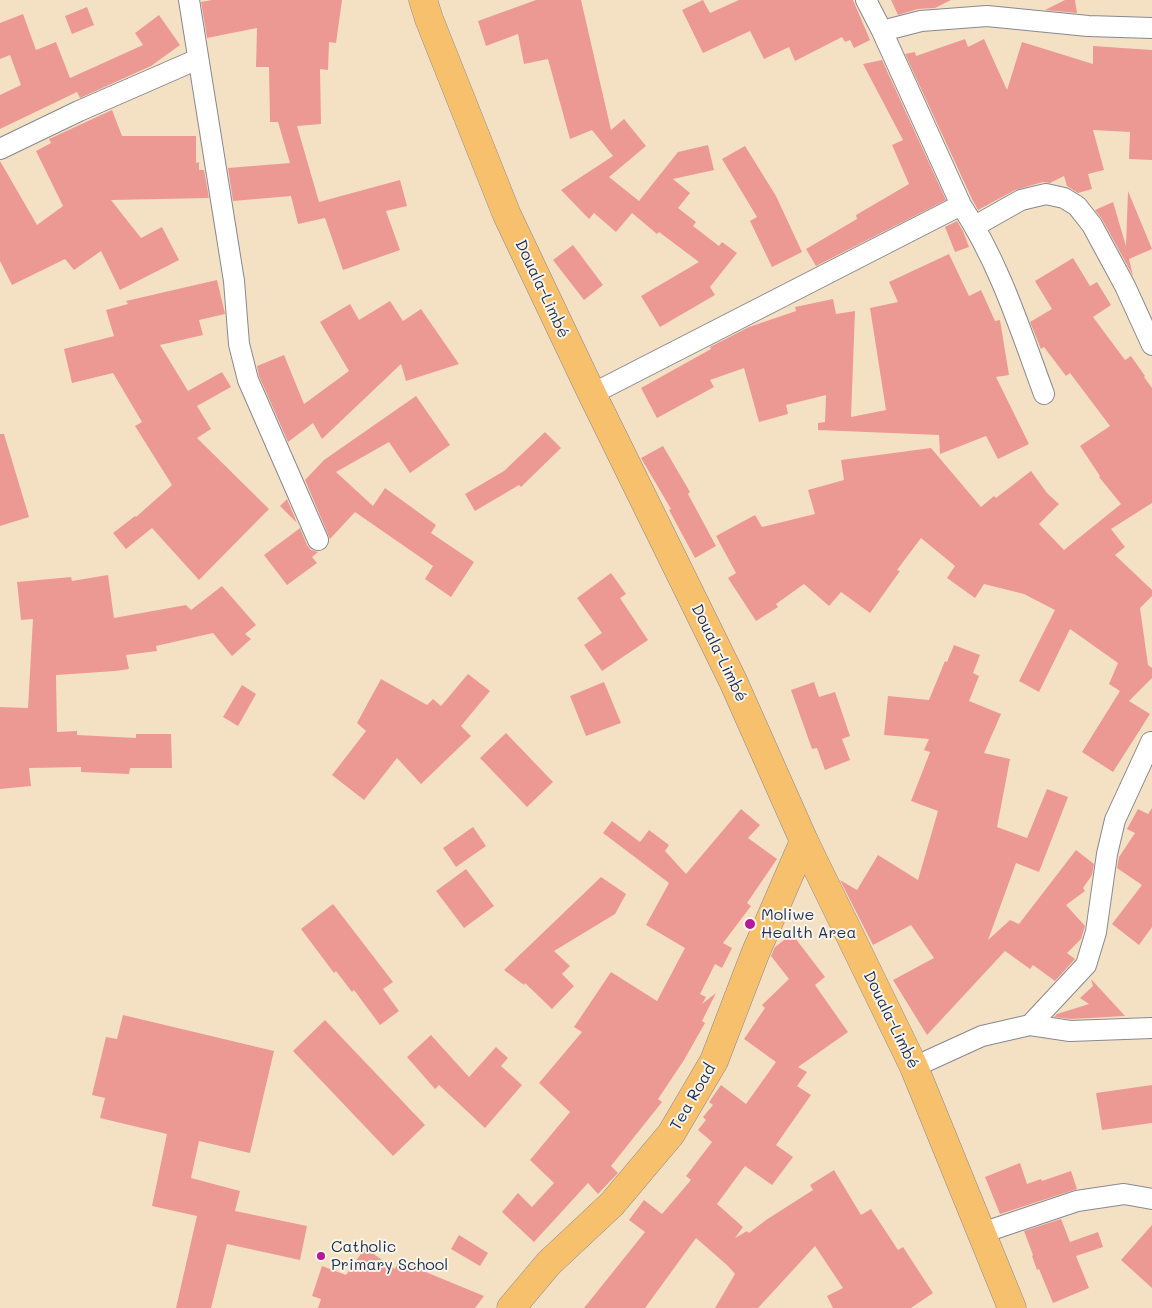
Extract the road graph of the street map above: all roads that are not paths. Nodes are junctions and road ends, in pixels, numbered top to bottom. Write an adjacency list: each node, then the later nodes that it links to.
1 (189, 0): 6 (street)
2 (423, 0): 11 (main road, Douala-Limbé)
3 (866, 0): 5 (street)
4 (1152, 28): 5 (street)
5 (882, 31): 8 (street)
6 (198, 59): 7 (street); 13 (street)
7 (0, 150)
8 (961, 204): 9 (street); 11 (street)
9 (975, 226): 10 (street); 12 (street)
10 (1152, 345)
11 (592, 394): 15 (main road, Douala-Limbé)
12 (1044, 394)
13 (318, 540)
14 (1151, 742): 16 (street)
15 (804, 840): 18 (main road, Douala-Limbé); 21 (main road, Tea Road)
16 (1030, 1025): 17 (street); 18 (street)
17 (1152, 1028)
18 (914, 1067): 20 (main road, Douala-Limbé)
19 (1152, 1199): 20 (street)
20 (982, 1233): 22 (main road, Douala-Limbé)
21 (511, 1308)
22 (1012, 1308)

